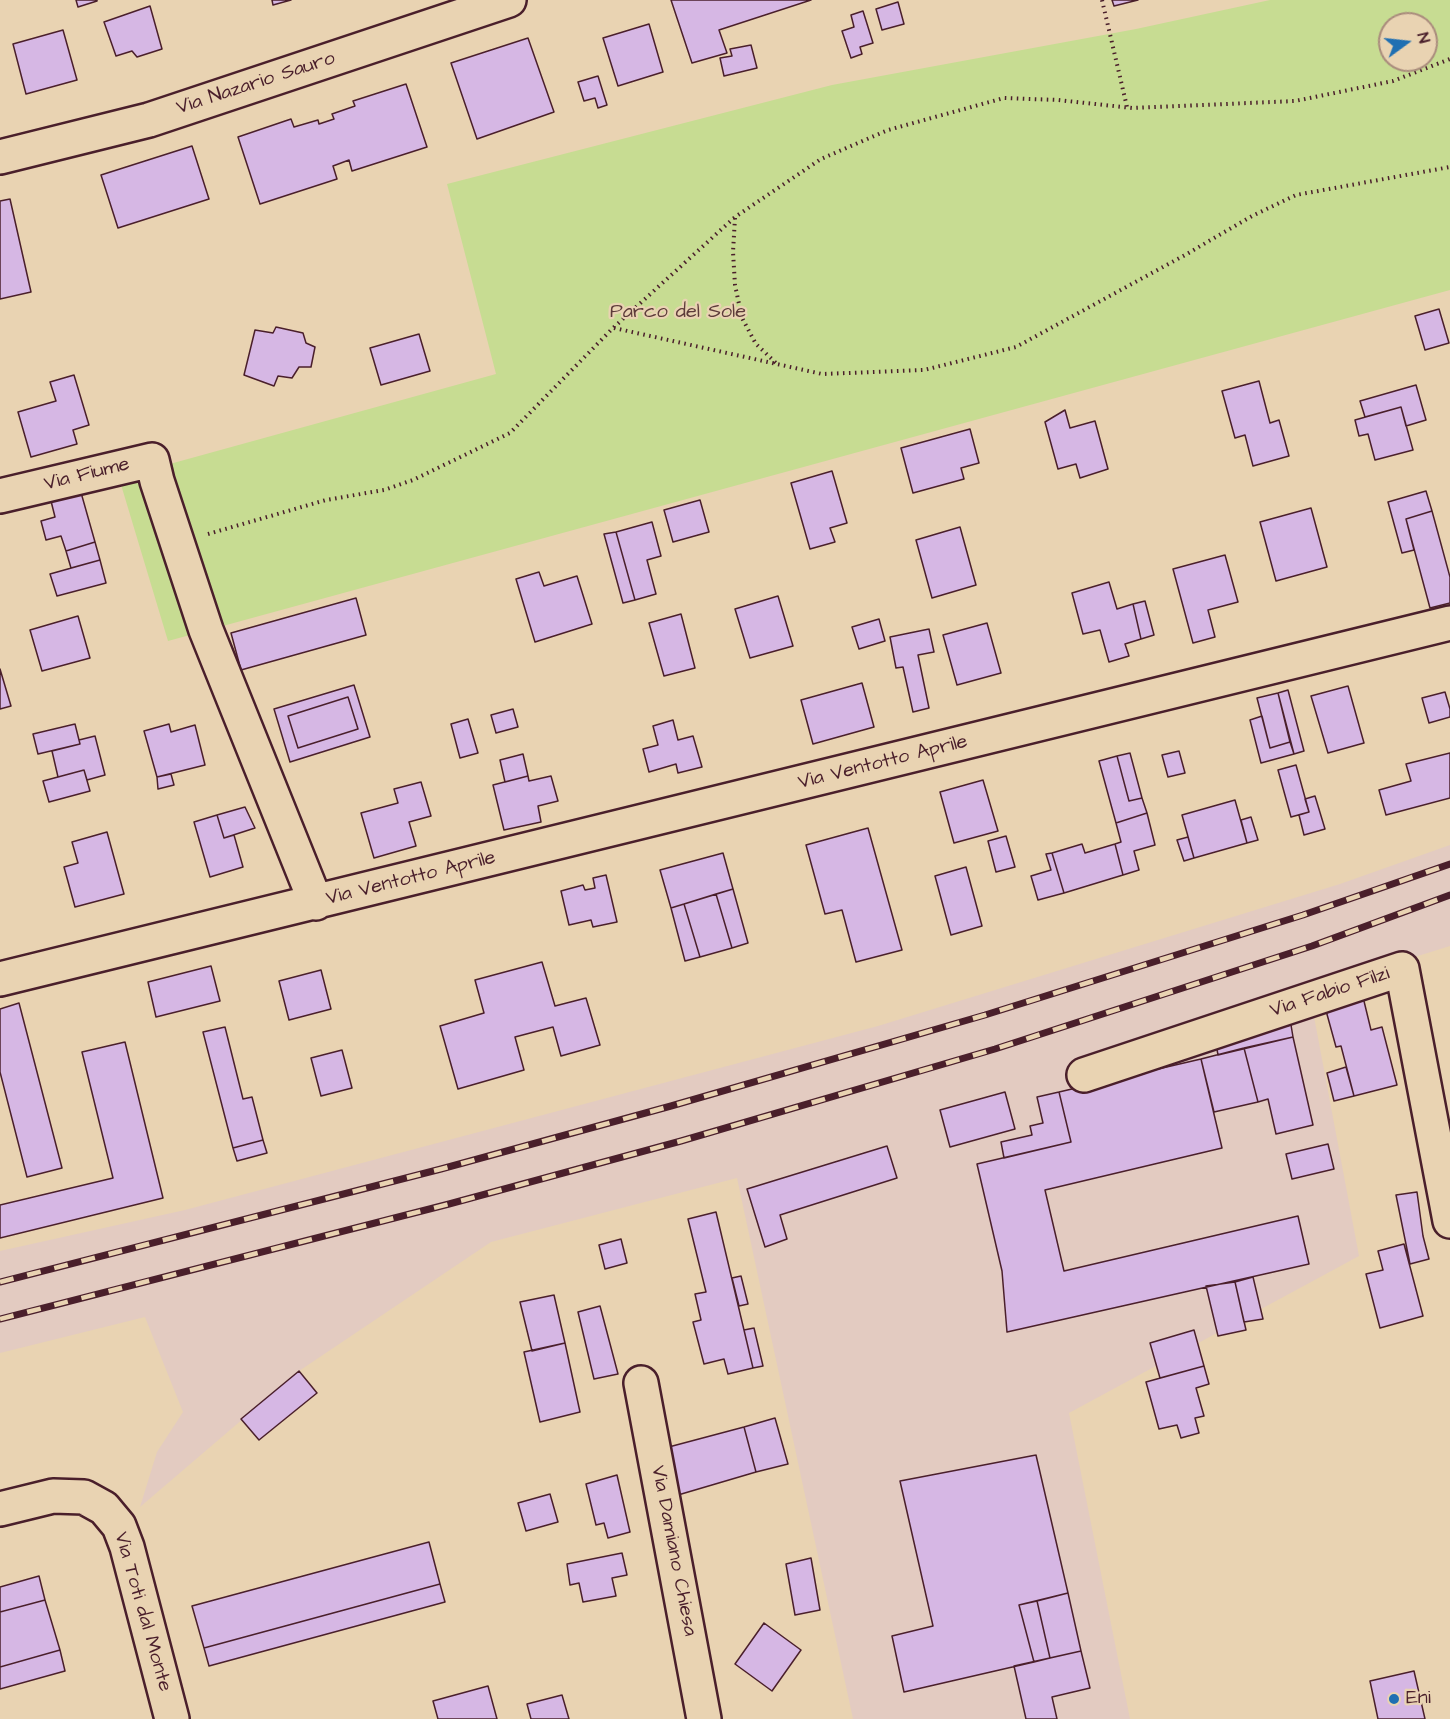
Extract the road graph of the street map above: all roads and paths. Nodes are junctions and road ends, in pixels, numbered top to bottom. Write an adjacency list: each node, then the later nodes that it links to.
1 (509, 0): 5 (street, Via Nazario Sauro)
2 (1102, 0): 4 (path)
3 (1450, 59): 4 (path)
4 (1127, 108): 7 (path)
5 (0, 157)
6 (1450, 167): 9 (path)
7 (735, 217): 8 (path); 9 (path)
8 (613, 328): 9 (path); 12 (path)
9 (777, 363)
10 (157, 481): 11 (street, Via Fiume); 12 (street, Via Ventotto Aprile)
11 (0, 496)
12 (178, 542): 14 (street, Via Ventotto Aprile)
13 (1450, 622): 14 (street, Via Ventotto Aprile)
14 (316, 903): 15 (street, Via Ventotto Aprile)
15 (0, 980)
16 (1084, 1075): 17 (street, Via Fabio Filzi)
17 (1450, 1221)
18 (641, 1383): 21 (street, Via Damiano Chiesa)
19 (0, 1509): 20 (street, Via Toti dal Monte)
20 (172, 1719)
21 (704, 1719)

